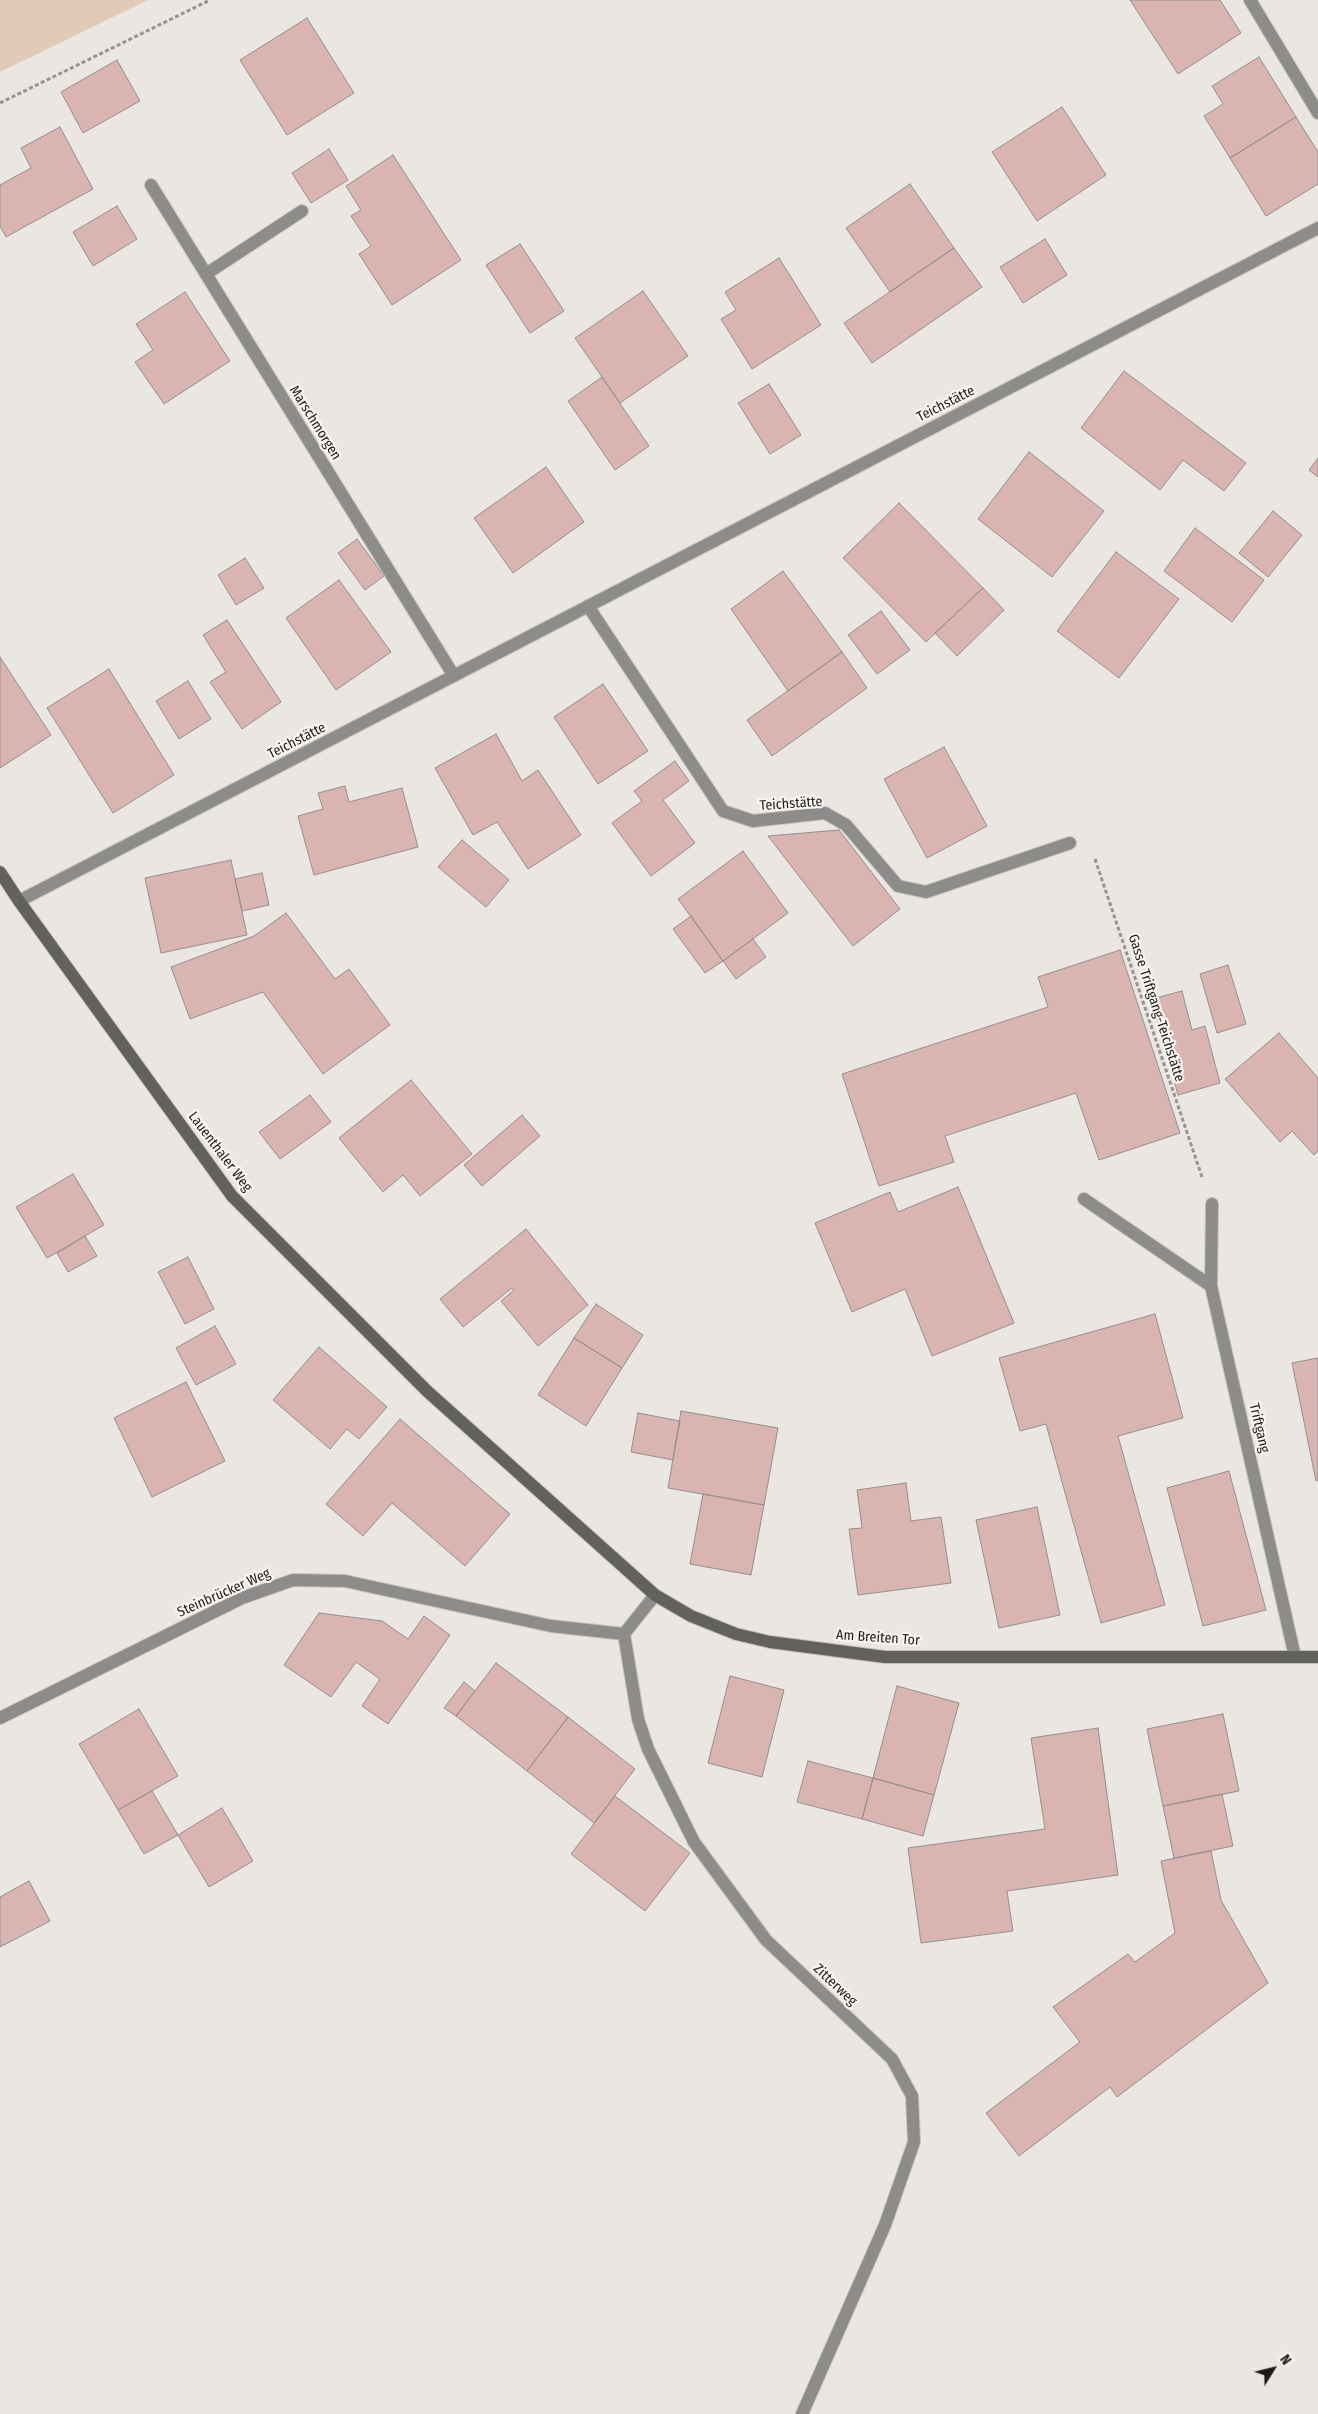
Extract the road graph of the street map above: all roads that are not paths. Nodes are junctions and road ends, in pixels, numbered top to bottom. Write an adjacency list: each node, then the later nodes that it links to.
1 (1250, 0): 2 (street)
2 (1318, 113)
3 (152, 185): 6 (street, Marschmorgen)
4 (302, 211): 6 (street)
5 (1318, 228): 7 (street, Teichstätte)
6 (206, 274): 8 (street, Marschmorgen)
7 (588, 606): 8 (street, Teichstätte); 9 (street, Teichstätte)
8 (454, 676): 11 (street, Teichstätte)
9 (1070, 843)
10 (0, 872): 11 (street, Lauenthaler Weg)
11 (19, 901): 15 (street, Lauenthaler Weg)
12 (1084, 1198): 14 (street)
13 (1212, 1204): 14 (street, Triftgang)
14 (1211, 1286): 18 (street, Triftgang)
15 (500, 1456): 16 (street, Am Breiten Tor)
16 (656, 1595): 17 (street); 18 (street, Am Breiten Tor)
17 (624, 1634): 20 (street, Steinbrücker Weg); 21 (street, Zitterweg)
18 (1295, 1657): 19 (street, Am Breiten Tor)
19 (1318, 1657)
20 (0, 1718)
21 (802, 2414)

